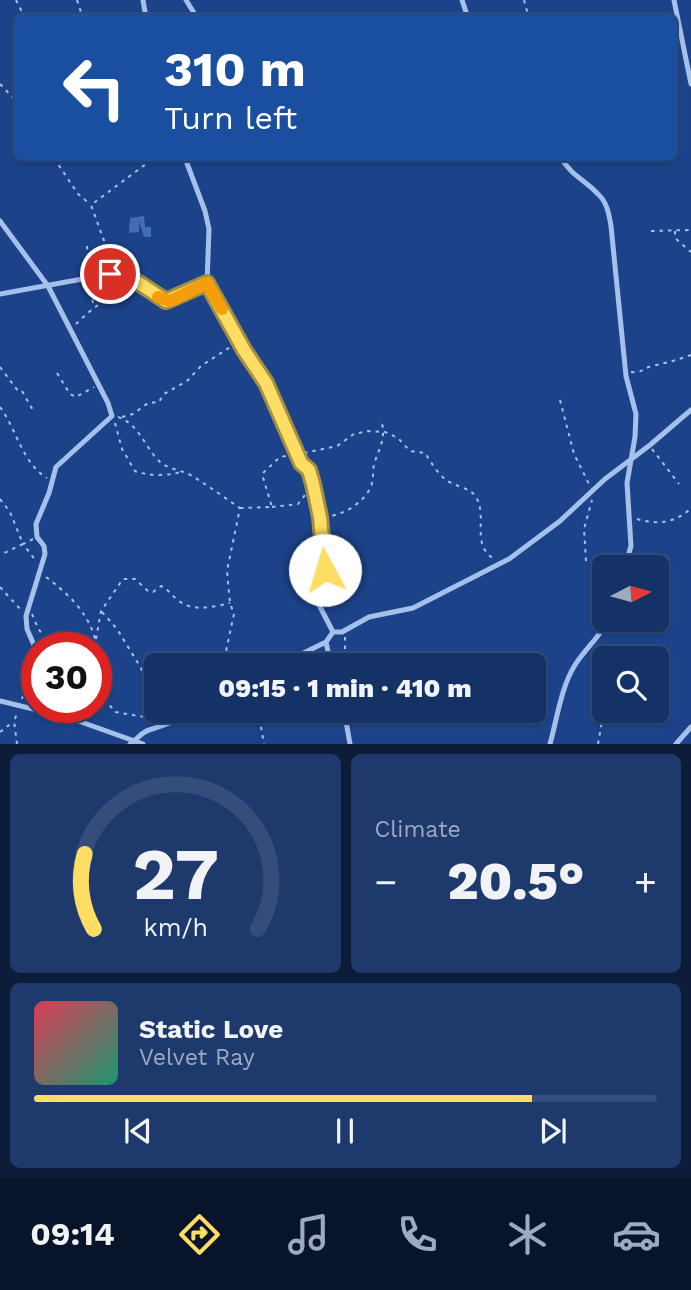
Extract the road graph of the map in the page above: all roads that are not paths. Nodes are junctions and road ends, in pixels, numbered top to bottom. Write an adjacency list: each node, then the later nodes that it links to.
1 (677, 15): 2 (street)
2 (691, 85)
3 (186, 161): 6 (street)
4 (563, 161): 10 (street)
5 (0, 221): 7 (street)
6 (207, 283): 7 (street); 13 (street)
7 (48, 286): 8 (street); 12 (street)
8 (0, 294)
9 (691, 410): 10 (street)
10 (631, 460): 11 (street); 13 (street)
11 (628, 555)
12 (28, 632)
13 (333, 632): 15 (street)
14 (601, 632): 27 (street)
15 (326, 642): 16 (street); 17 (street)
16 (304, 653)
17 (328, 653)
18 (0, 701): 19 (street)
19 (21, 705)
20 (82, 723): 24 (street)
21 (169, 723): 24 (street)
22 (347, 723): 26 (street)
23 (691, 727): 28 (street)
24 (133, 742): 25 (street)
25 (143, 744)
26 (351, 744)
27 (550, 744)
28 (676, 744)

